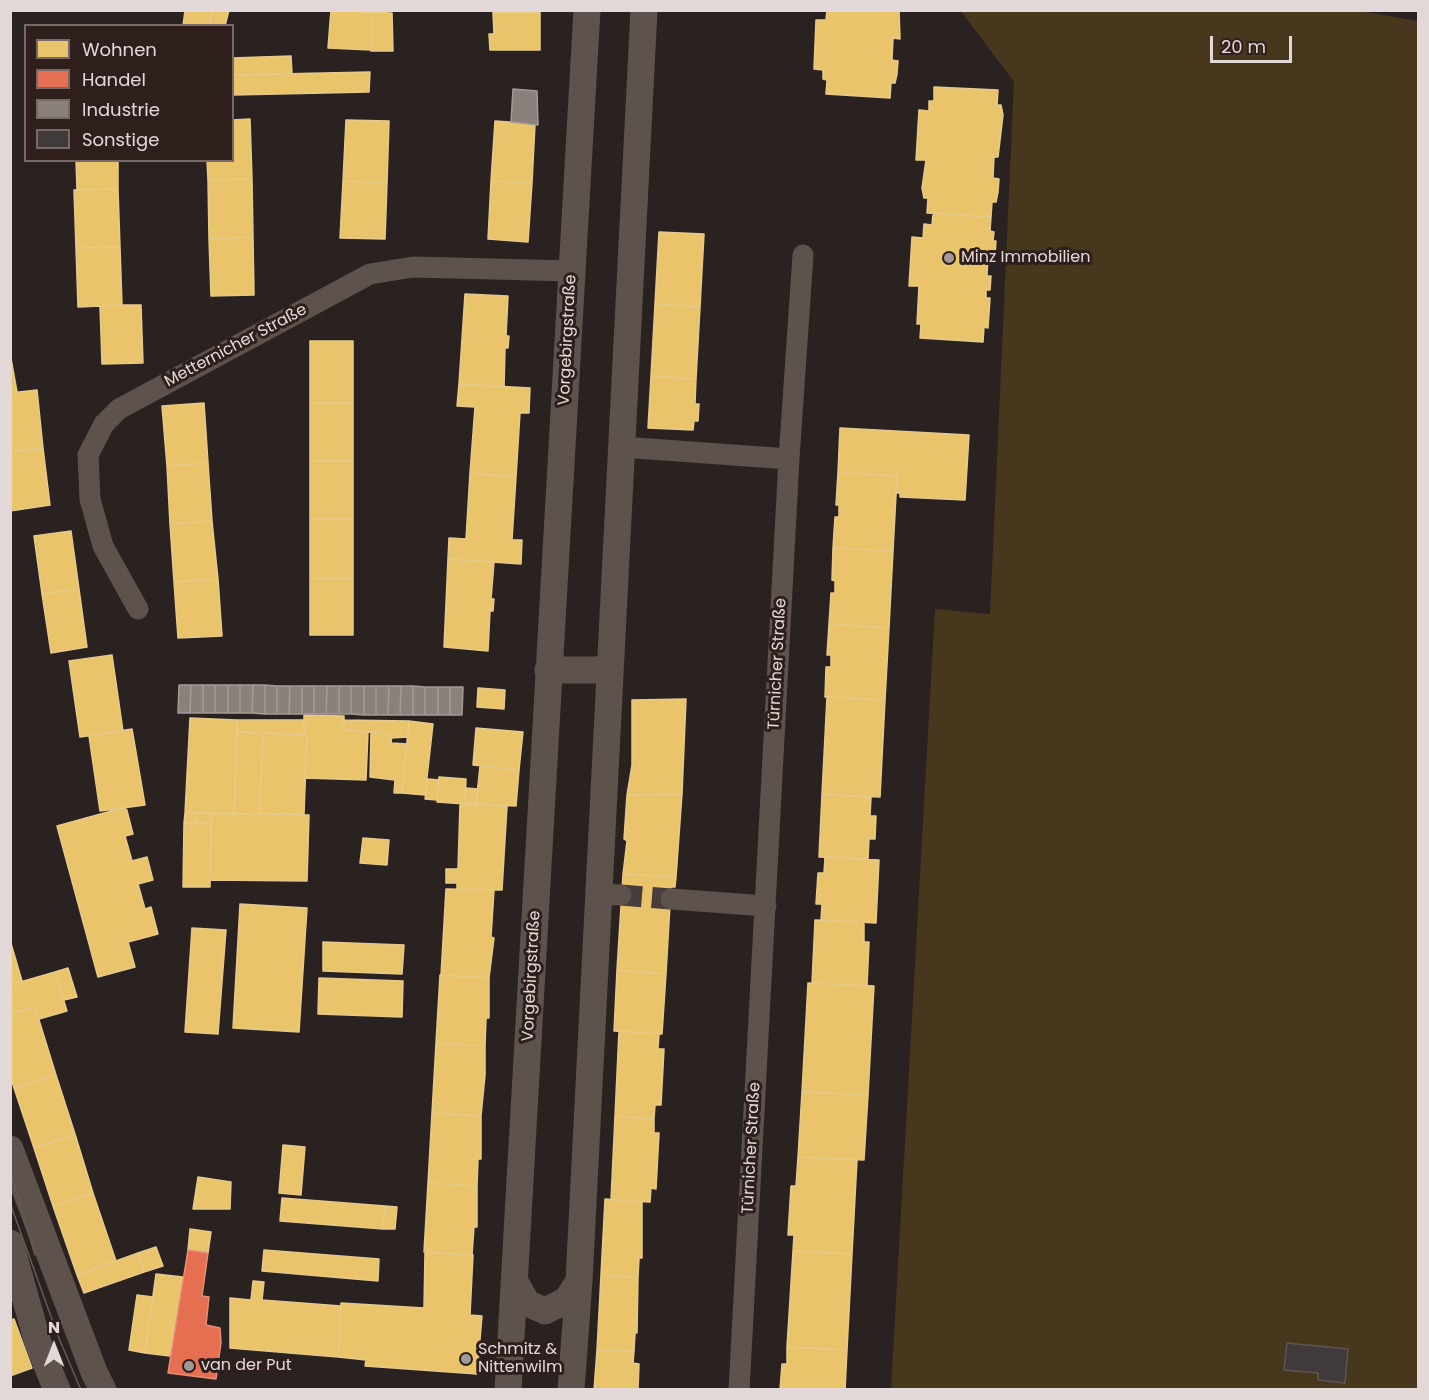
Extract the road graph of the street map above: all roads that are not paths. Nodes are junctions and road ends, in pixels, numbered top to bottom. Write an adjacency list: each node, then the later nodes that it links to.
1 (587, 10): 4 (street, Vorgebirgstraße)
2 (644, 10): 5 (street)
3 (803, 255): 6 (street, Türnicher Straße)
4 (572, 271): 7 (street, Metternicher Straße); 8 (street, Vorgebirgstraße)
5 (622, 447): 6 (street); 9 (street)
6 (789, 459): 11 (street, Türnicher Straße)
7 (138, 609)
8 (548, 670): 9 (street); 15 (street, Vorgebirgstraße)
9 (610, 670): 14 (street)
10 (671, 899): 11 (street)
11 (766, 906): 20 (street, Türnicher Straße)
12 (10, 1149): 17 (street)
13 (10, 1243): 16 (street)
14 (579, 1281): 15 (street); 19 (street)
15 (515, 1282): 18 (street, Vorgebirgstraße)
16 (57, 1389)
17 (102, 1389)
18 (508, 1389)
19 (571, 1389)
20 (739, 1389)

